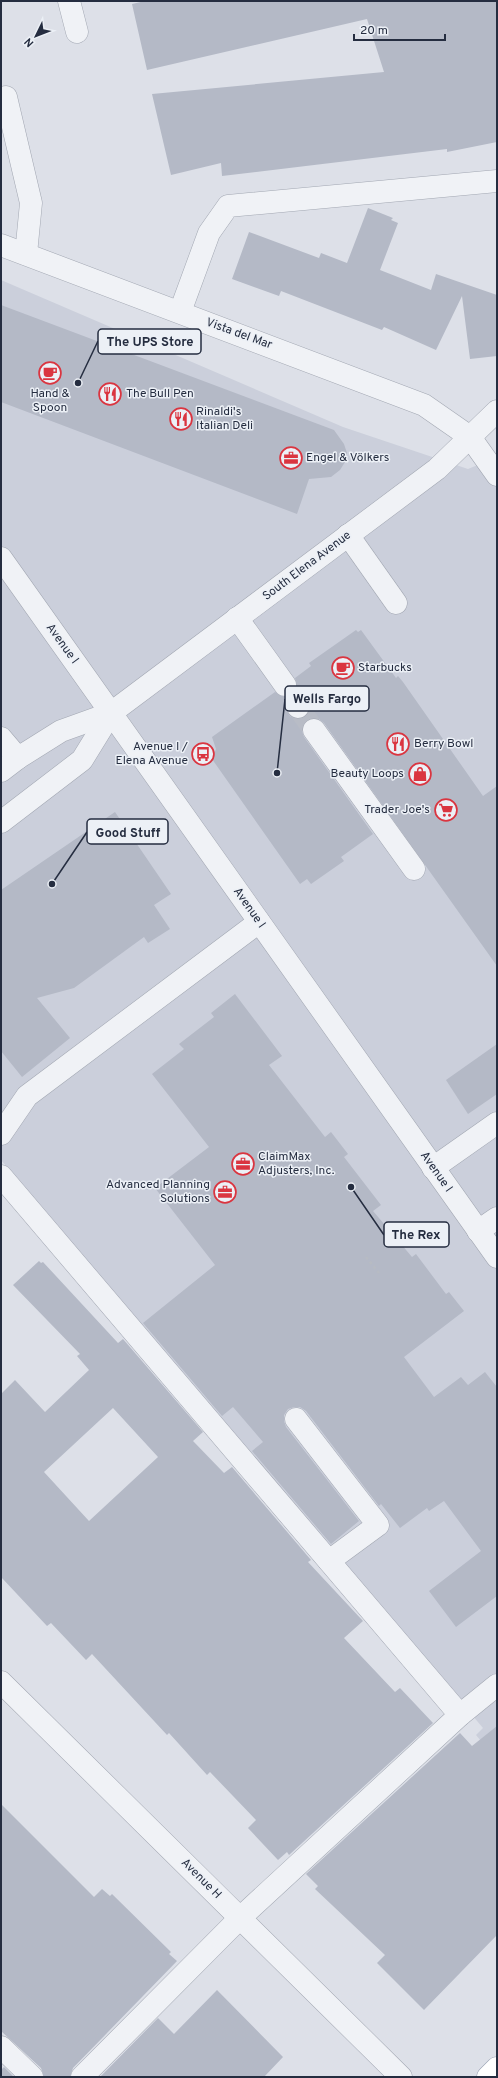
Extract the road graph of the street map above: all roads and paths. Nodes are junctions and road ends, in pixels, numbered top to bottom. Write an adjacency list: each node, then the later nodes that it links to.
1 (69, 1): 2 (street)
2 (77, 32)
3 (6, 97): 6 (street)
4 (497, 182): 7 (street)
5 (1, 245): 6 (street, Vista del Mar)
6 (26, 254): 7 (street, Vista del Mar)
7 (180, 312): 9 (street, Vista del Mar)
8 (497, 411): 9 (street, South Elena Avenue)
9 (470, 437): 10 (street, Vista del Mar); 11 (street, South Elena Avenue)
10 (497, 475)
11 (348, 535): 13 (street); 14 (street, South Elena Avenue)
12 (1, 558): 16 (street, Avenue I)
13 (396, 603)
14 (237, 618): 15 (street); 16 (street, South Elena Avenue)
15 (293, 697)
16 (111, 713): 19 (street, South Elena Avenue); 21 (street, South Elena Avenue); 23 (street, Avenue I)
17 (314, 730): 22 (street)
18 (1, 738): 19 (street)
19 (18, 758): 20 (street, South Elena Avenue)
20 (1, 771)
21 (1, 822)
22 (414, 869)
23 (259, 922): 25 (street); 26 (street, Avenue I)
24 (497, 1123): 26 (street)
25 (1, 1134)
26 (433, 1168): 29 (street, Avenue I)
27 (1, 1176): 34 (street)
28 (497, 1218): 29 (street)
29 (478, 1231): 31 (street, Avenue I)
30 (366, 1257): 32 (path)
31 (497, 1258)
32 (379, 1273)
33 (296, 1419): 34 (street)
34 (329, 1561): 37 (street)
35 (1, 1682): 38 (street, Avenue H)
36 (497, 1685): 37 (street)
37 (460, 1715): 38 (street)
38 (240, 1918): 42 (street); 43 (street, Avenue H)
39 (1, 2047): 41 (street)
40 (497, 2068): 44 (main road)
41 (32, 2077)
42 (82, 2077)
43 (401, 2077)
44 (488, 2077)

